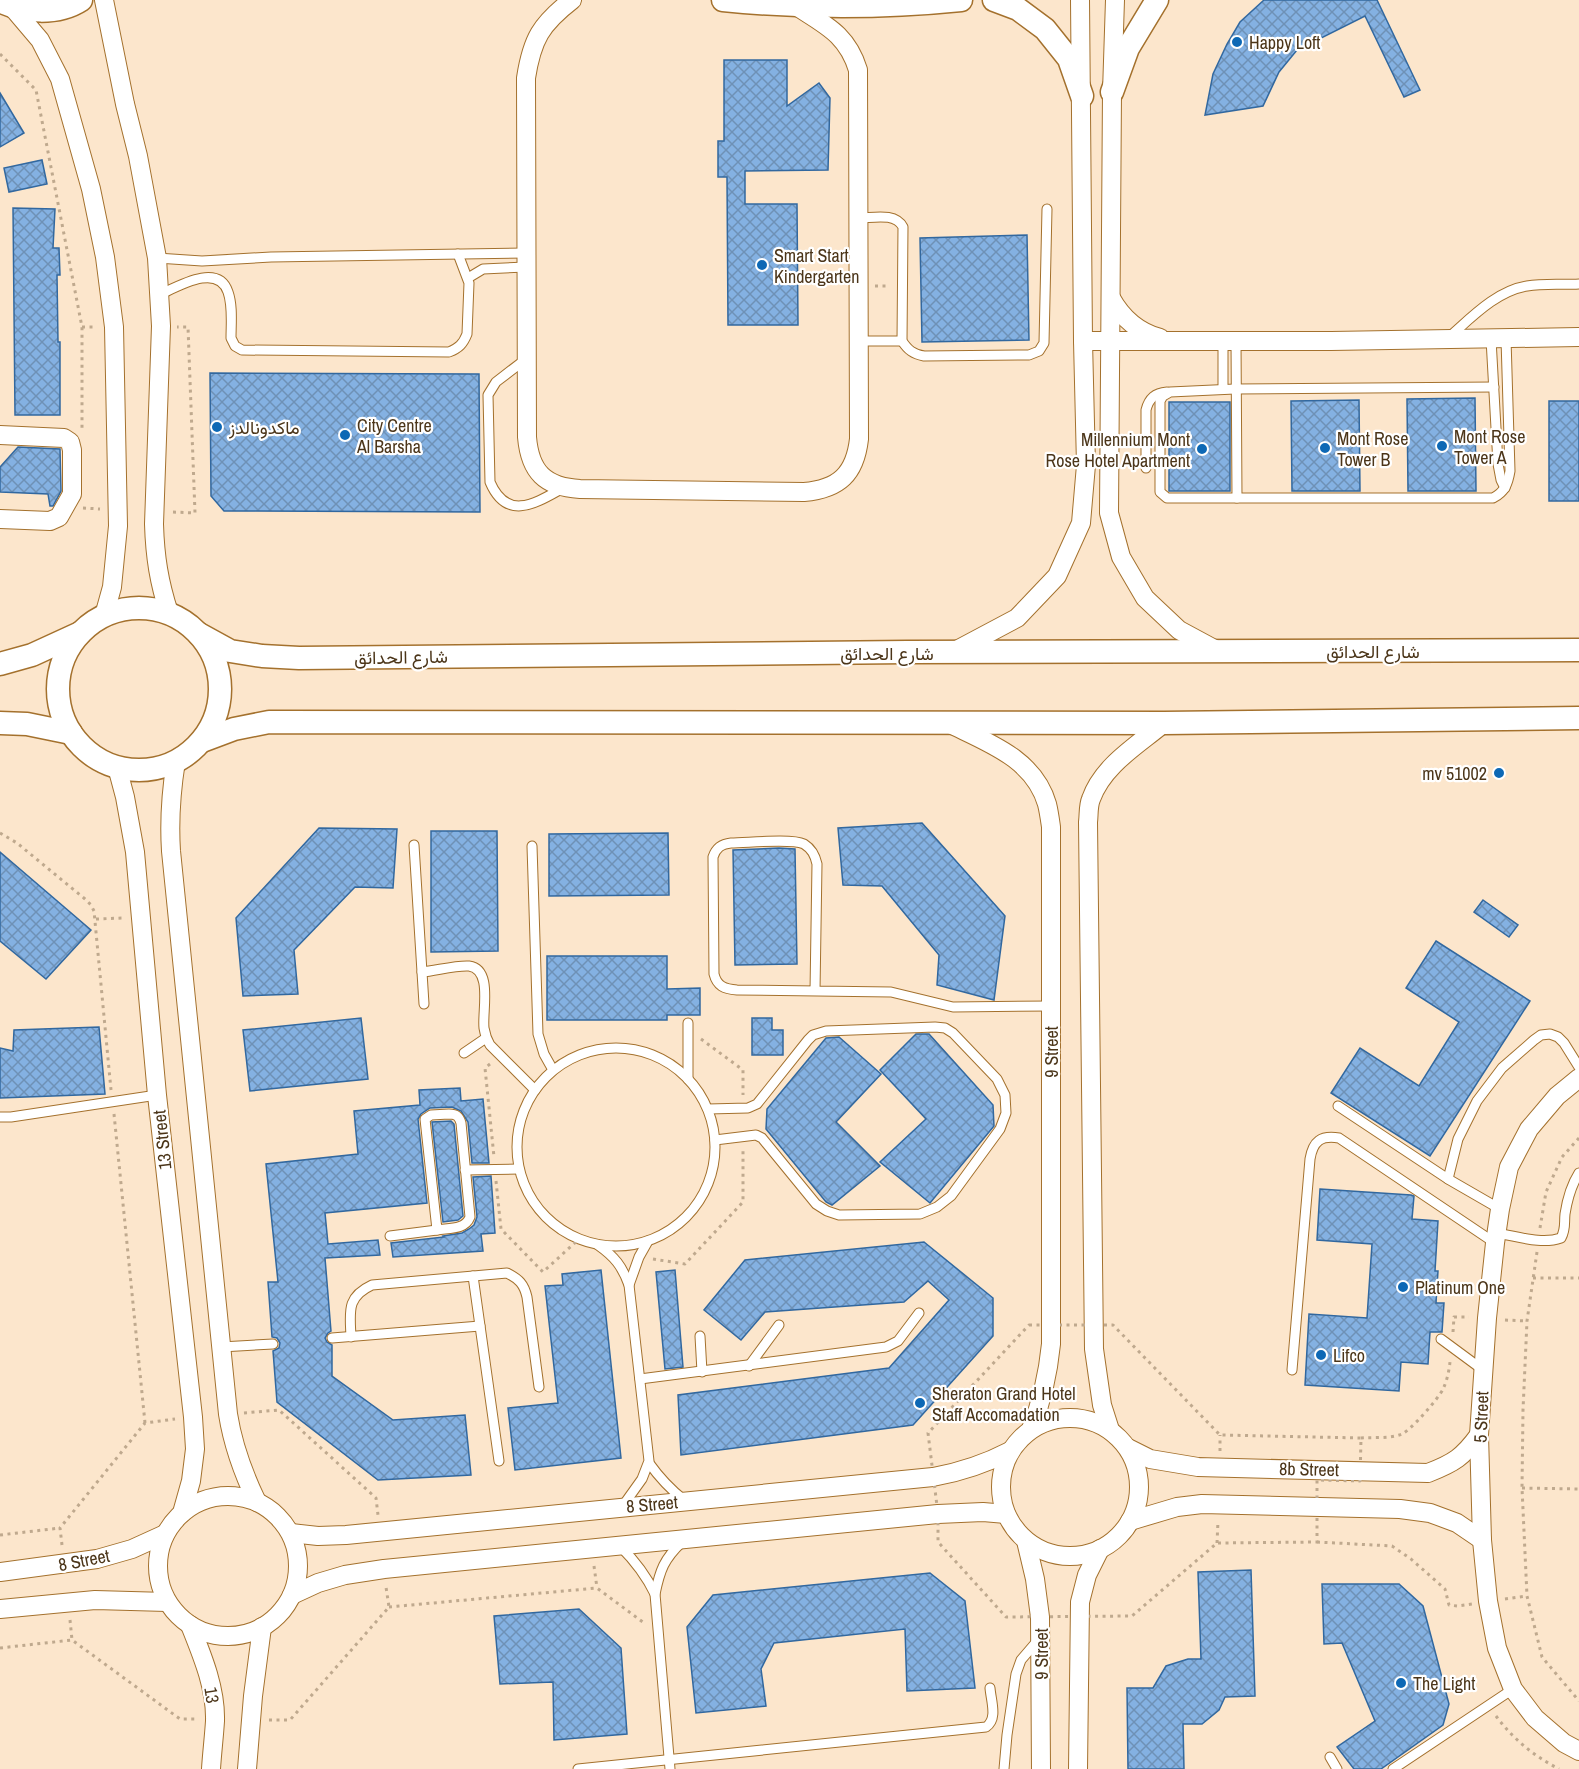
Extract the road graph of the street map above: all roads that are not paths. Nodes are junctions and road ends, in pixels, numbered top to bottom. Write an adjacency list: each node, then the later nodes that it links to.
1 (81, 0): 10 (street)
2 (104, 0): 17 (street)
3 (572, 0): 18 (street)
4 (723, 0): 11 (street)
5 (961, 0): 11 (street)
6 (994, 0): 13 (street)
7 (1080, 0): 13 (street)
8 (1115, 0): 12 (street)
9 (1158, 2): 12 (street)
10 (6, 4): 44 (street)
11 (796, 6): 15 (street)
12 (1112, 92): 22 (street)
13 (1082, 96): 28 (street)
14 (1047, 209): 27 (lane)
15 (858, 218): 26 (street); 27 (lane)
16 (458, 254): 17 (lane); 18 (lane); 19 (lane)
17 (157, 258): 21 (street)
18 (526, 260): 19 (lane); 32 (street)
19 (468, 278): 21 (lane)
20 (1579, 284): 25 (lane)
21 (159, 294): 43 (street)
22 (1111, 298): 29 (street); 30 (street)
23 (1579, 337): 24 (street)
24 (1499, 339): 25 (street); 33 (lane); 40 (lane)
25 (1446, 340): 31 (street)
26 (858, 341): 27 (lane); 39 (street)
27 (902, 341)
28 (1083, 341): 29 (street); 48 (street)
29 (1111, 341): 30 (street); 49 (street)
30 (1168, 341): 31 (street)
31 (1229, 341): 34 (lane); 35 (lane)
32 (526, 359): 39 (street); 39 (lane)
33 (1494, 387): 35 (lane); 40 (lane)
34 (1222, 389): 35 (lane); 36 (lane)
35 (1235, 389): 41 (lane)
36 (1170, 392): 38 (lane); 41 (lane)
37 (0, 435): 42 (street)
38 (1146, 468)
39 (563, 488)
40 (1505, 488): 41 (lane)
41 (1237, 498)
42 (0, 519)
43 (168, 613): 44 (street); 46 (street)
44 (104, 616): 45 (street)
45 (80, 633): 50 (street); 55 (street)
46 (199, 634): 48 (street, شارع الحدائق); 56 (street)
47 (1579, 650): 49 (street, شارع الحدائق)
48 (953, 652): 49 (street, شارع الحدائق)
49 (1220, 652)
50 (0, 664)
51 (1579, 718): 54 (street)
52 (0, 723): 55 (street)
53 (949, 723): 54 (street); 56 (street); 64 (street, 9 Street)
54 (1164, 723): 106 (street)
55 (71, 733): 58 (street)
56 (202, 741): 57 (street)
57 (176, 761): 58 (street); 98 (street, 13 Street)
58 (117, 767): 73 (street, 13 Street)
59 (414, 845): 61 (lane)
60 (532, 846): 69 (lane)
61 (422, 972): 63 (lane); 66 (lane)
62 (815, 991): 62 (lane); 64 (lane)
63 (424, 1004)
64 (1051, 1006): 105 (street, 9 Street)
65 (688, 1027): 71 (lane)
66 (486, 1038): 67 (lane); 72 (lane)
67 (464, 1053)
68 (1579, 1066): 81 (lane)
69 (554, 1070): 71 (lane); 72 (lane)
70 (1579, 1078): 82 (street, 5 Street)
71 (688, 1079): 75 (lane)
72 (535, 1090): 78 (lane)
73 (157, 1095): 76 (lane); 115 (street, 13 Street)
74 (1338, 1106): 81 (lane)
75 (708, 1109): 77 (lane); 77 (lane)
76 (0, 1117)
77 (715, 1140): 86 (lane)
78 (519, 1169): 79 (lane); 87 (lane)
79 (465, 1170): 83 (lane); 83 (lane)
80 (1579, 1173): 85 (lane)
81 (1448, 1179): 82 (lane)
82 (1500, 1209): 85 (street, 5 Street)
83 (436, 1230): 84 (lane)
84 (390, 1236)
85 (1496, 1238): 100 (lane); 101 (street, 5 Street)
86 (648, 1241): 87 (lane); 89 (lane)
87 (597, 1244): 89 (lane)
88 (473, 1275): 92 (lane); 93 (lane); 104 (lane)
89 (629, 1285): 103 (lane)
90 (919, 1313): 99 (lane)
91 (779, 1325): 99 (lane)
92 (480, 1326): 93 (lane); 110 (lane)
93 (351, 1336): 95 (lane)
94 (699, 1336): 102 (lane)
95 (332, 1338)
96 (1441, 1339): 101 (lane)
97 (273, 1344): 98 (lane)
98 (221, 1347): 113 (street, 13 Street)
99 (749, 1365): 102 (lane)
100 (1292, 1370)
101 (1483, 1370): 107 (street, 5 Street)
102 (702, 1372): 103 (lane)
103 (640, 1379): 111 (lane)
104 (539, 1387)
105 (1031, 1429): 106 (street); 109 (street)
106 (1110, 1430): 108 (street)
107 (1479, 1435): 108 (street, 8b Street); 121 (street, 5 Street)
108 (1128, 1448): 117 (street)
109 (1010, 1451): 112 (street, 8 Street); 116 (street)
110 (499, 1461)
111 (649, 1463): 112 (lane); 114 (lane)
112 (686, 1501): 114 (street, 8 Street)
113 (257, 1502): 115 (street); 118 (street)
114 (622, 1507): 118 (street, 8 Street)
115 (182, 1513): 119 (street)
116 (1006, 1514): 120 (street); 122 (street)
117 (1130, 1521): 121 (street, 8b Street); 124 (street)
118 (291, 1533): 127 (street)
119 (165, 1534): 125 (street, 8 Street); 128 (street)
120 (683, 1540): 123 (street); 126 (lane)
121 (1482, 1540): 134 (street, 5 Street)
122 (1026, 1541): 124 (street); 132 (street, 9 Street)
123 (620, 1546): 126 (lane); 127 (street)
124 (1100, 1549): 135 (street, 9 Street)
125 (0, 1572)
126 (655, 1594): 138 (lane)
127 (292, 1595): 131 (street)
128 (167, 1602): 129 (street); 130 (street)
129 (0, 1609)
130 (189, 1625): 131 (street); 139 (street, 13)
131 (262, 1627): 140 (street)
132 (1041, 1638): 142 (lane); 143 (street, 9 Street)
133 (990, 1688): 138 (lane)
134 (1513, 1689): 136 (street, 5 Street); 147 (lane)
135 (1077, 1728): 144 (street, 9 Street); 145 (lane)
136 (1579, 1751)
137 (1330, 1757): 146 (lane)
138 (669, 1765): 141 (lane)
139 (211, 1769)
140 (247, 1769)
141 (578, 1769)
142 (1004, 1769)
143 (1041, 1769)
144 (1078, 1769)
145 (1087, 1769)
146 (1337, 1769)
147 (1393, 1769)

